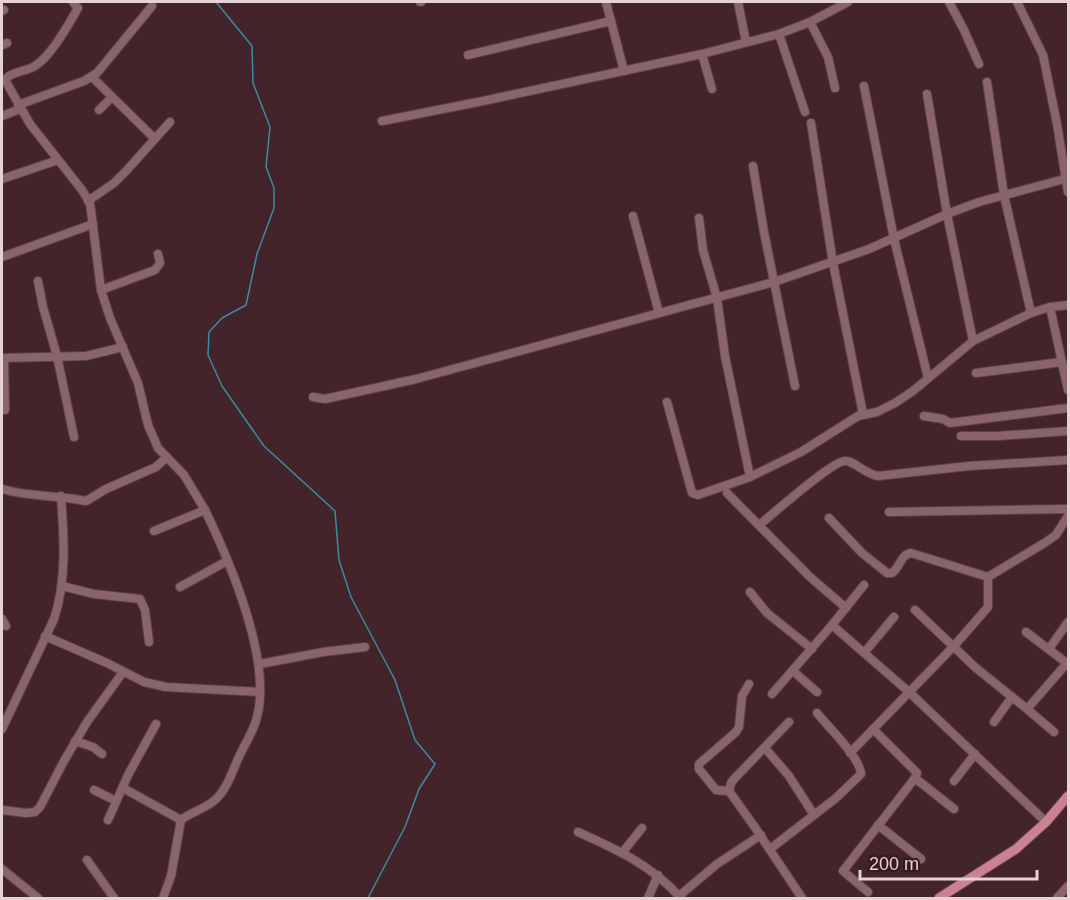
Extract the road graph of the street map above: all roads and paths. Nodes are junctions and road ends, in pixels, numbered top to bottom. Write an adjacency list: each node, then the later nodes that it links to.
1 (73, 2): 23 (street)
2 (606, 2): 8 (street)
3 (738, 2): 11 (street)
4 (848, 2): 9 (street)
5 (948, 2): 14 (street)
6 (1017, 2): 33 (street)
7 (152, 6): 16 (street)
8 (611, 21): 13 (street); 15 (street)
9 (810, 22): 10 (street); 19 (street)
10 (779, 34): 11 (street); 25 (street)
11 (746, 42): 12 (street)
12 (702, 54): 15 (street); 20 (street)
13 (468, 55)
14 (979, 64)
15 (624, 71): 27 (street)
16 (92, 76): 22 (street); 23 (street)
17 (987, 82): 36 (street)
18 (864, 86): 42 (street)
19 (834, 88)
20 (712, 89)
21 (927, 94): 38 (street)
22 (112, 97): 24 (street); 30 (street)
23 (19, 107): 26 (street); 31 (street)
24 (99, 110)
25 (805, 112)
26 (2, 116)
27 (382, 121)
28 (170, 122): 30 (street)
29 (811, 123): 45 (street)
30 (154, 138): 37 (street)
31 (58, 160): 34 (street); 37 (street)
32 (753, 166): 47 (street)
33 (1067, 178): 35 (street); 36 (street)
34 (2, 179)
35 (1068, 192)
36 (1004, 195): 38 (street); 53 (street)
37 (88, 201): 41 (street)
38 (947, 214): 42 (street); 54 (street)
39 (633, 216): 52 (street)
40 (699, 218): 49 (street)
41 (93, 224): 44 (street); 48 (street)
42 (894, 239): 45 (street); 60 (street)
43 (158, 254): 48 (street)
44 (2, 257)
45 (833, 263): 47 (street); 67 (street)
46 (38, 281): 56 (street)
47 (774, 282): 49 (street); 61 (street)
48 (101, 290): 55 (street)
49 (717, 298): 52 (street); 74 (street)
50 (1068, 305): 51 (street)
51 (1050, 307): 53 (street); 58 (street)
52 (659, 313): 63 (street)
53 (1031, 313): 54 (street)
54 (973, 341): 60 (street)
55 (123, 347): 56 (street); 72 (street)
56 (57, 356): 57 (street); 71 (street)
57 (3, 358): 66 (street)
58 (1062, 362): 59 (street); 62 (street)
59 (976, 373)
60 (928, 378): 67 (street)
61 (795, 386)
62 (1068, 390)
63 (313, 397)
64 (667, 402): 74 (street)
65 (1068, 408): 68 (street)
66 (5, 410)
67 (863, 414): 74 (street)
68 (924, 416)
69 (1068, 431): 70 (street)
70 (961, 436)
71 (74, 437)
72 (166, 458): 77 (street); 79 (street)
73 (1068, 460): 83 (street)
74 (750, 477)
75 (2, 489): 77 (street)
76 (727, 493): 83 (street)
77 (61, 496): 88 (street)
78 (1068, 509): 80 (street)
79 (205, 510): 84 (street); 85 (street)
80 (889, 512)
81 (1068, 516): 86 (street)
82 (829, 518): 86 (street)
83 (759, 525): 91 (street)
84 (154, 531)
85 (227, 561): 89 (street); 106 (street)
86 (987, 577): 101 (street)
87 (864, 585): 91 (street)
88 (62, 586): 99 (street); 100 (street)
89 (180, 587)
90 (750, 592): 103 (street)
91 (846, 608): 97 (street)
92 (915, 610): 101 (street)
93 (894, 617): 105 (street)
94 (2, 619): 96 (street)
95 (1068, 622): 104 (street)
96 (6, 626)
97 (832, 626): 103 (street); 105 (street)
98 (1026, 633): 104 (street)
99 (45, 636): 109 (street); 121 (street)
100 (148, 642)
101 (954, 646): 113 (street); 115 (street)
102 (366, 647): 106 (street)
103 (812, 649): 108 (street)
104 (1049, 649): 107 (street)
105 (864, 653): 113 (street)
106 (260, 664): 111 (street)
107 (1068, 664): 116 (street)
108 (793, 671): 112 (street); 114 (street)
109 (123, 672): 111 (street); 124 (street)
110 (749, 684): 133 (street)
111 (260, 692): 140 (street)
112 (817, 692)
113 (909, 692): 122 (street); 128 (street)
114 (772, 694)
115 (1012, 697): 116 (street); 119 (street)
116 (1027, 709): 123 (street)
117 (816, 713): 126 (street)
118 (789, 722): 125 (street)
119 (994, 722)
120 (156, 724): 131 (street)
121 (2, 729)
122 (873, 729): 126 (street); 129 (street)
123 (1054, 732)
124 (75, 741): 127 (street); 137 (street)
125 (765, 748): 133 (street); 138 (street)
126 (850, 753): 138 (street)
127 (102, 754)
128 (975, 754): 130 (street); 141 (street)
129 (915, 778): 136 (street); 142 (street)
130 (954, 782)
131 (123, 788): 135 (street); 140 (street)
132 (94, 790): 135 (street)
133 (729, 791): 145 (street)
134 (1068, 796): 141 (main road)
135 (116, 801): 139 (street)
136 (954, 809)
137 (2, 810)
138 (814, 815): 146 (street)
139 (108, 820)
140 (181, 820): 157 (street)
141 (1046, 822): 160 (main road)
142 (878, 825): 148 (street); 153 (street)
143 (642, 828): 147 (street)
144 (578, 832): 147 (street)
145 (761, 836): 146 (street); 154 (street)
146 (770, 849): 159 (street)
147 (622, 853): 151 (street)
148 (921, 859)
149 (87, 860): 156 (street)
150 (2, 869): 155 (street)
151 (658, 875): 154 (street); 158 (street)
152 (1068, 886): 161 (street)
153 (868, 892)
154 (680, 897)
155 (38, 898)
156 (114, 898)
157 (163, 898)
158 (648, 898)
159 (802, 898)
160 (939, 898)
161 (1057, 898)

